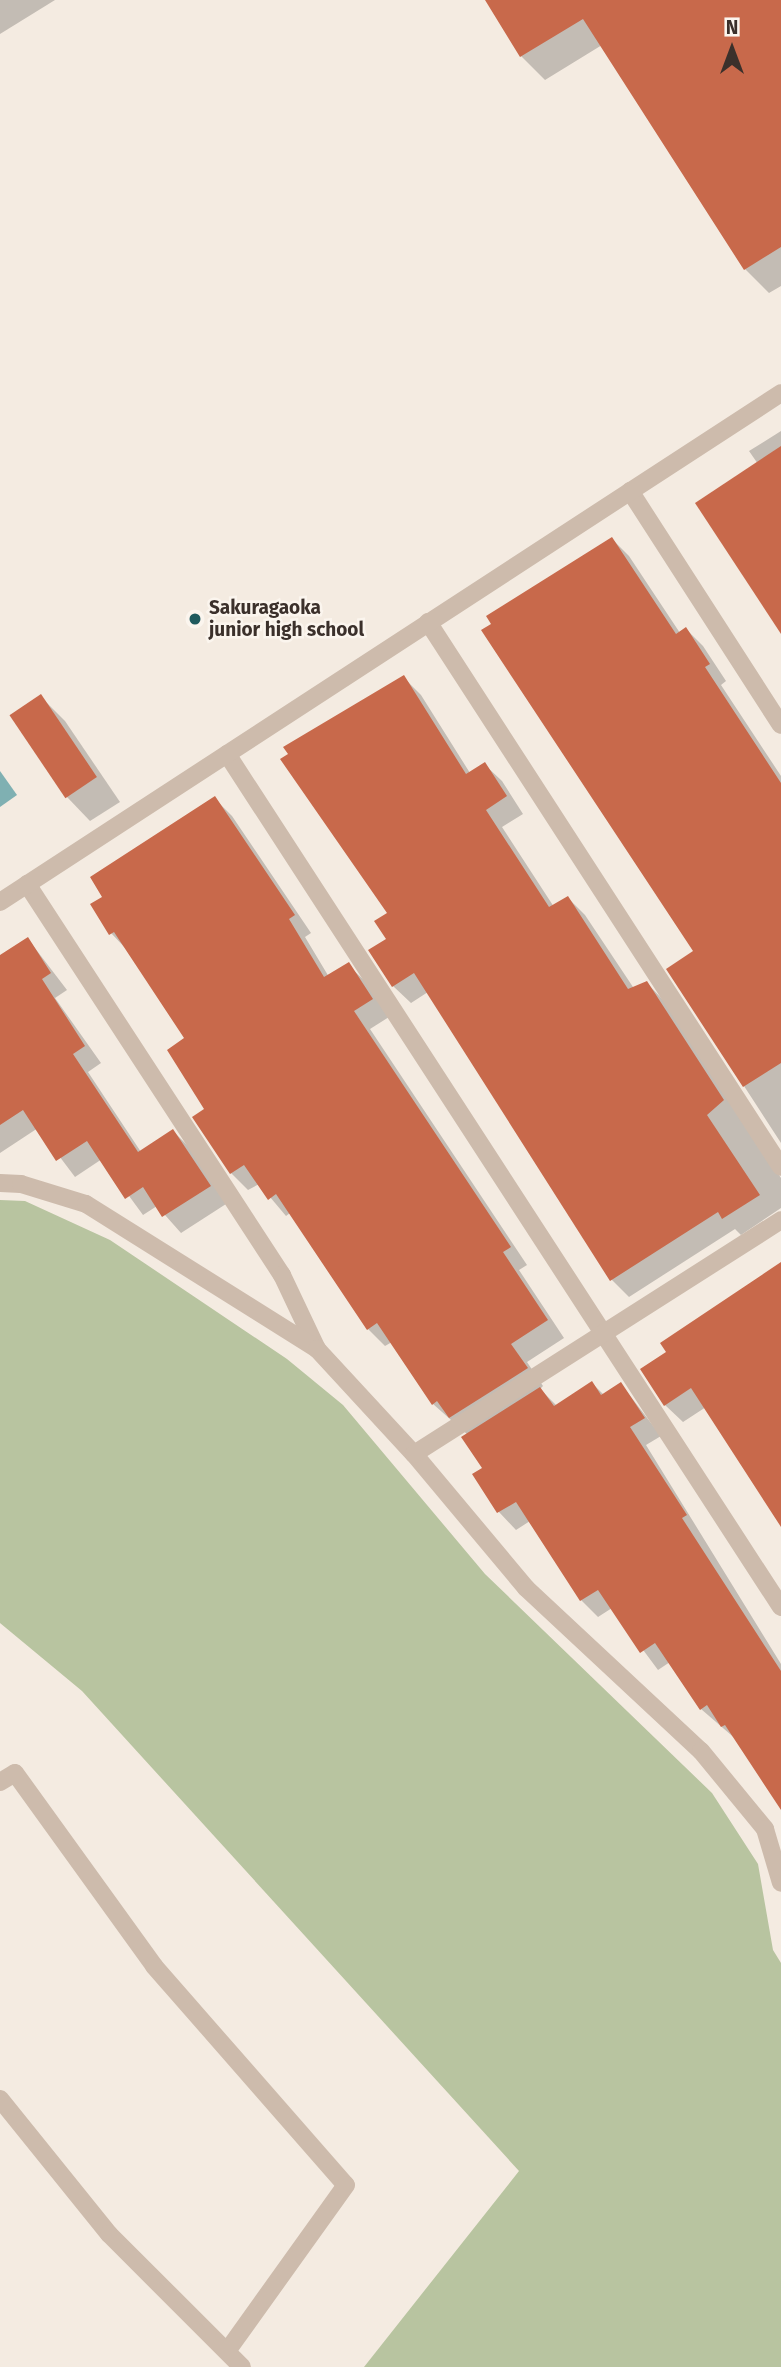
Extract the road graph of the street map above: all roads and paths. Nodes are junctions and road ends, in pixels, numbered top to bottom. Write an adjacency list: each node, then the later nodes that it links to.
1 (781, 393): 2 (street)
2 (630, 491): 3 (street); 4 (street)
3 (428, 622): 5 (street); 8 (street)
4 (781, 725)
5 (227, 754): 6 (street); 11 (street)
6 (27, 884): 7 (street); 12 (street)
7 (0, 902)
8 (781, 1167)
9 (0, 1183): 12 (street)
10 (781, 1220): 11 (street)
11 (603, 1334): 13 (street); 14 (street)
12 (317, 1349): 13 (street)
13 (414, 1454): 16 (street)
14 (781, 1607)
15 (0, 1782): 18 (street)
16 (781, 1883)
17 (0, 2099): 18 (street)
18 (227, 2351): 19 (street)
19 (242, 2367)

